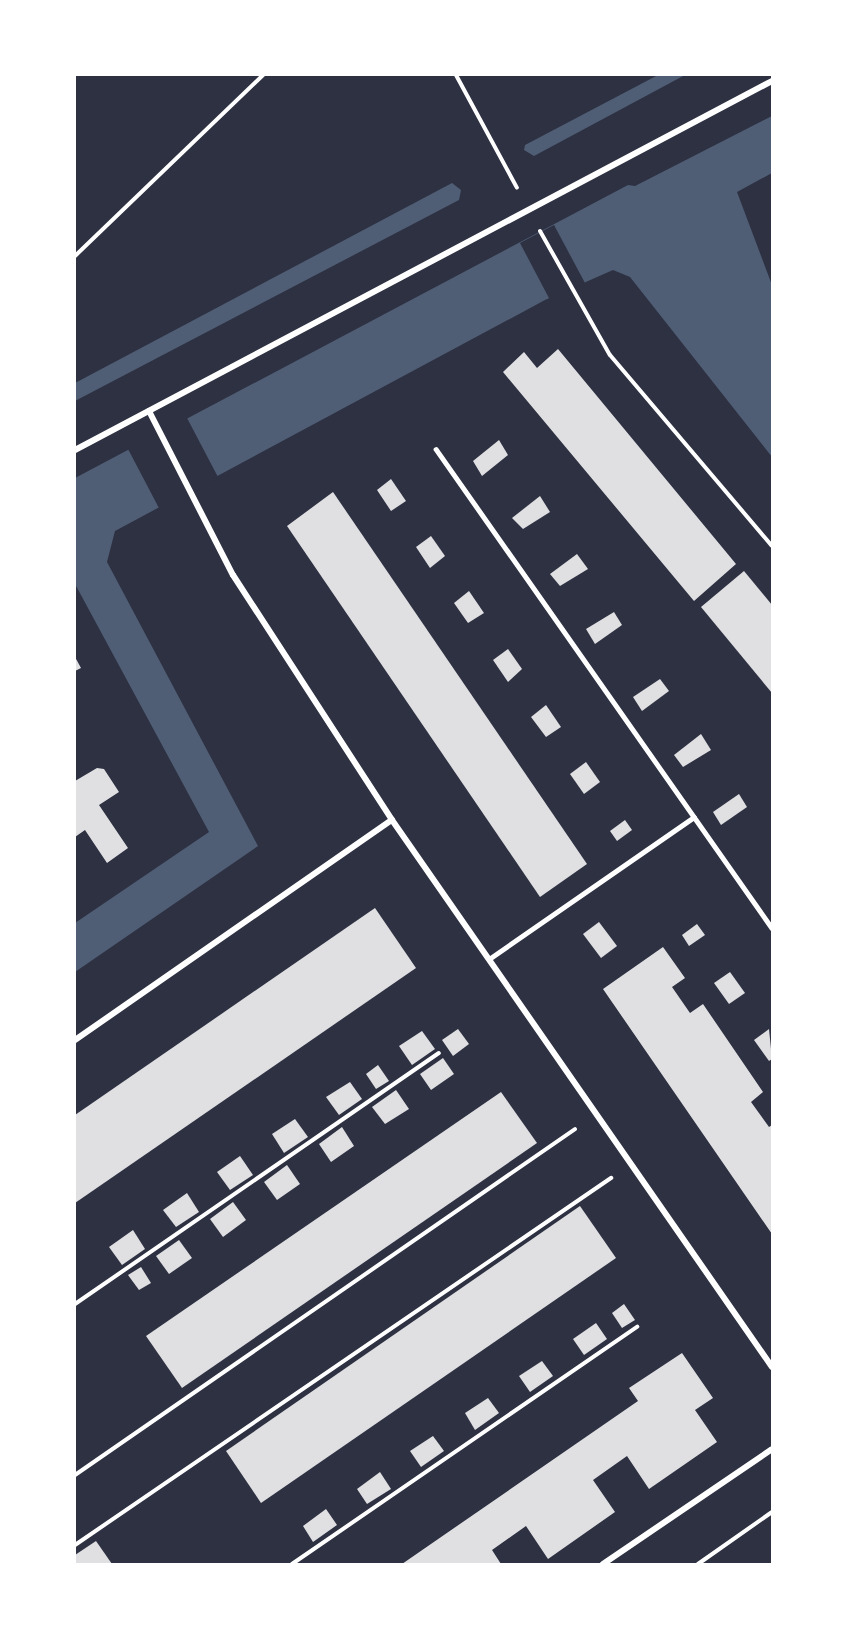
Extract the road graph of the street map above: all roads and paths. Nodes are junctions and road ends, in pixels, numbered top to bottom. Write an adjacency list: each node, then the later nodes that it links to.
1 (263, 75): 6 (path)
2 (456, 75): 4 (path)
3 (772, 81): 4 (street)
4 (529, 210): 7 (street)
5 (541, 232): 10 (path)
6 (75, 256)
7 (149, 411): 9 (street); 12 (street)
8 (436, 449): 11 (lane)
9 (75, 450)
10 (772, 546)
11 (694, 817): 13 (lane); 14 (lane)
12 (392, 820): 14 (street); 15 (street)
13 (772, 928)
14 (489, 959): 17 (street)
15 (75, 1040)
16 (439, 1053): 19 (path)
17 (597, 1113): 18 (street); 23 (path)
18 (633, 1163): 21 (street); 25 (path)
19 (75, 1304)
20 (637, 1327): 26 (path)
21 (772, 1367)
22 (772, 1449): 27 (street)
23 (75, 1475)
24 (772, 1512): 28 (path)
25 (75, 1545)
26 (292, 1564)
27 (603, 1564)
28 (698, 1564)

